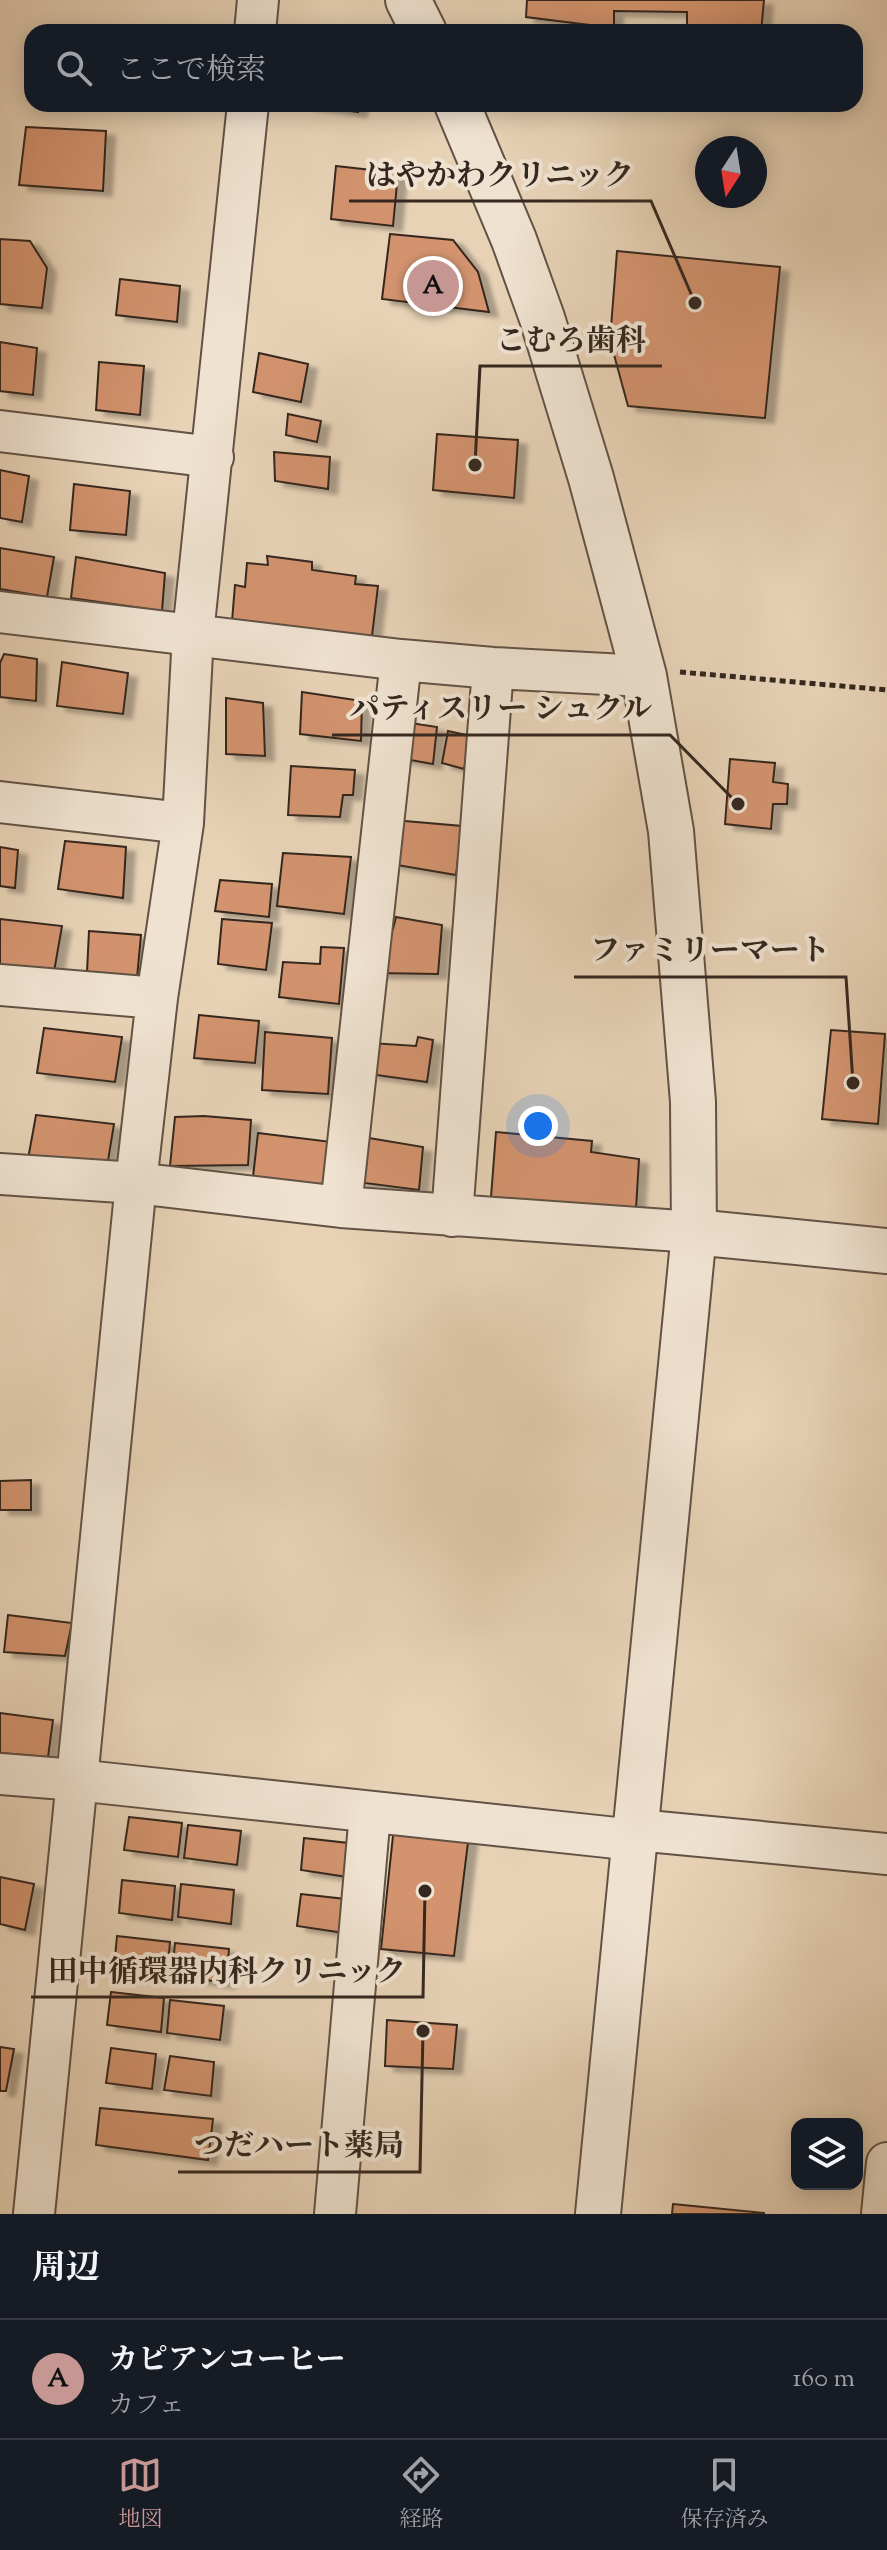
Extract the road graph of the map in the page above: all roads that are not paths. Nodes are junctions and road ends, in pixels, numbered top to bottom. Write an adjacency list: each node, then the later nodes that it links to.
1 (258, 0): 3 (street)
2 (408, 0): 4 (street)
3 (256, 24)
4 (420, 24)
5 (247, 112): 8 (street)
6 (460, 112): 13 (street)
7 (0, 431): 8 (street)
8 (213, 457): 10 (street)
9 (0, 612): 10 (street)
10 (193, 634): 11 (street); 15 (street)
11 (401, 660): 12 (street); 20 (street)
12 (493, 668): 13 (street); 21 (street)
13 (644, 676): 22 (street)
14 (0, 802): 15 (street)
15 (183, 823): 17 (street)
16 (0, 985): 17 (street)
17 (157, 998): 19 (street)
18 (0, 1174): 19 (street)
19 (136, 1183): 20 (street); 25 (street)
20 (341, 1207): 21 (street)
21 (452, 1216): 22 (street)
22 (694, 1232): 23 (street); 27 (street)
23 (887, 1251)
24 (0, 1774): 25 (street)
25 (76, 1780): 26 (street); 30 (street)
26 (370, 1813): 27 (street); 31 (street)
27 (636, 1835): 28 (street); 32 (street)
28 (887, 1854)
29 (887, 2163): 33 (street)
30 (34, 2214)
31 (335, 2214)
32 (598, 2214)
33 (882, 2214)

